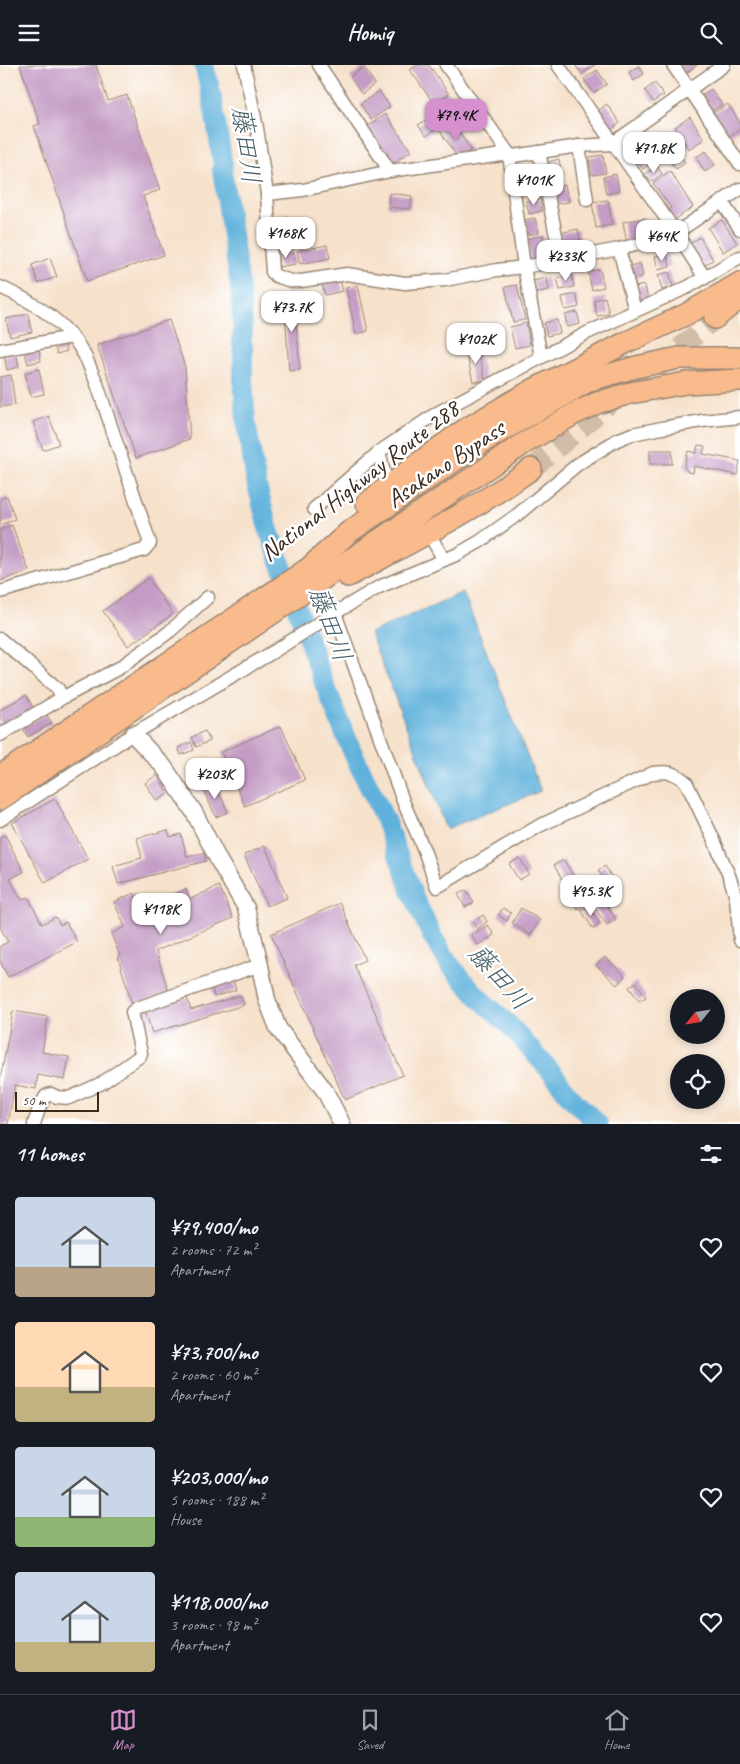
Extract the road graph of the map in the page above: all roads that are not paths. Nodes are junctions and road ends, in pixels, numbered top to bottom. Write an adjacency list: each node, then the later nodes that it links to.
1 (244, 65): 15 (street)
2 (319, 65): 13 (street)
3 (446, 65): 11 (street)
4 (558, 65): 8 (street)
5 (673, 65): 7 (street)
6 (724, 65): 7 (street)
7 (690, 89): 8 (street); 12 (street)
8 (612, 143): 9 (street); 19 (street)
9 (579, 146): 10 (street); 16 (street)
10 (539, 152): 11 (street); 22 (street)
11 (509, 154): 13 (street); 23 (street)
12 (740, 164)
13 (390, 171): 15 (street)
14 (740, 189): 17 (street)
15 (267, 195): 23 (street)
16 (588, 200)
17 (722, 202): 18 (street); 19 (street)
18 (740, 229)
19 (676, 233): 20 (street); 24 (street)
20 (619, 249): 22 (street); 28 (street)
21 (740, 257): 24 (street)
22 (560, 260): 23 (street)
23 (524, 267): 32 (street)
24 (706, 278): 28 (street)
25 (740, 283): 42 (highway, National Highway Route 288)
26 (0, 287): 30 (street)
27 (740, 297): 29 (highway)
28 (635, 311): 32 (street)
29 (715, 319)
30 (72, 337): 31 (street); 43 (street)
31 (0, 350)
32 (541, 357): 36 (street)
33 (740, 358): 42 (highway, Asakano Bypass)
34 (740, 380): 42 (highway, Asakano Bypass)
35 (740, 417): 41 (street)
36 (379, 452): 38 (street); 39 (street)
37 (531, 469): 42 (highway, National Highway Route 288)
38 (385, 477)
39 (314, 509)
40 (432, 539): 41 (street)
41 (444, 560): 46 (street)
42 (311, 577): 45 (highway, National Highway Route 288); 45 (highway, National Highway Route 288)
43 (0, 592)
44 (208, 597): 49 (street)
45 (259, 613): 48 (highway, National Highway Route 288); 48 (highway, National Highway Route 288)
46 (331, 615): 50 (street); 55 (street)
47 (0, 639): 49 (street)
48 (208, 647): 52 (highway); 53 (highway)
49 (62, 697): 51 (street)
50 (133, 734): 54 (street); 56 (street)
51 (0, 735)
52 (0, 776)
53 (0, 799)
54 (0, 820)
55 (740, 940)
56 (260, 965): 57 (street); 58 (street)
57 (34, 1124)
58 (342, 1124)

